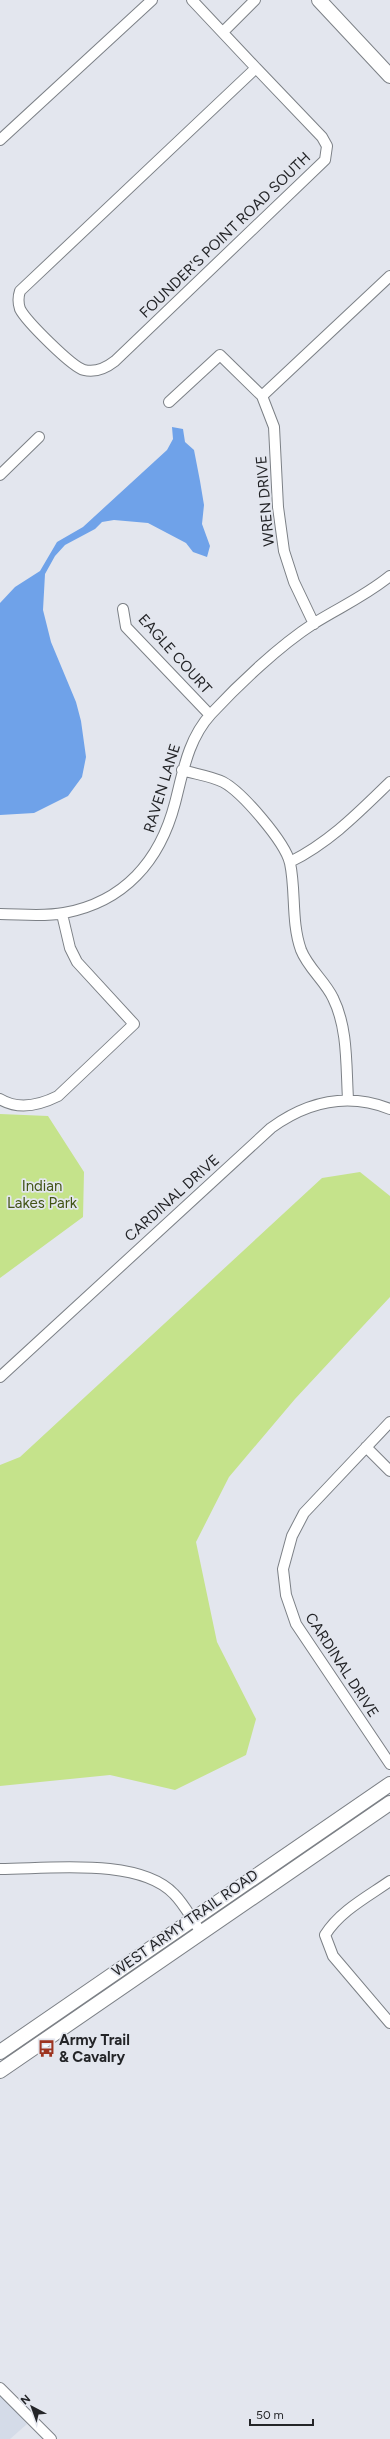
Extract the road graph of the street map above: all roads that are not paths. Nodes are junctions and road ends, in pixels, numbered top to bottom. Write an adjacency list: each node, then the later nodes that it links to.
1 (152, 0): 8 (street)
2 (192, 0): 5 (street, FOUNDER'S POINT ROAD SOUTH)
3 (255, 0): 5 (street)
4 (319, 0): 7 (main road)
5 (223, 32): 6 (street, FOUNDER'S POINT ROAD SOUTH)
6 (256, 68): 6 (street, FOUNDER'S POINT ROAD SOUTH)
7 (390, 76)
8 (0, 140)
9 (390, 276): 10 (street)
10 (262, 396): 11 (street, WREN DRIVE); 16 (street, WREN DRIVE)
11 (169, 402)
12 (39, 437): 13 (street)
13 (0, 475)
14 (390, 576): 16 (street, RAVEN LANE)
15 (123, 609): 17 (street, EAGLE COURT)
16 (314, 624): 17 (street, RAVEN LANE)
17 (210, 715): 18 (street, RAVEN LANE)
18 (182, 770): 20 (street); 22 (street, RAVEN LANE)
19 (390, 782): 20 (street)
20 (290, 862): 24 (street)
21 (0, 914): 22 (street, RAVEN LANE)
22 (62, 914): 23 (street)
23 (0, 1099)
24 (348, 1099): 25 (street, CARDINAL DRIVE); 26 (street, CARDINAL DRIVE)
25 (390, 1109)
26 (0, 1377)
27 (390, 1422): 28 (street, CARDINAL DRIVE)
28 (366, 1448): 29 (street); 30 (street, CARDINAL DRIVE)
29 (390, 1471)
30 (390, 1764)
31 (390, 1784): 35 (main road, WEST ARMY TRAIL ROAD)
32 (390, 1803): 36 (main road, WEST ARMY TRAIL ROAD)
33 (0, 1869): 35 (street)
34 (390, 1881): 37 (street)
35 (193, 1920): 36 (street); 38 (main road, WEST ARMY TRAIL ROAD)
36 (201, 1932): 39 (main road, WEST ARMY TRAIL ROAD)
37 (390, 2023)
38 (0, 2052)
39 (0, 2071)
40 (0, 2388): 41 (street)
41 (51, 2439)

